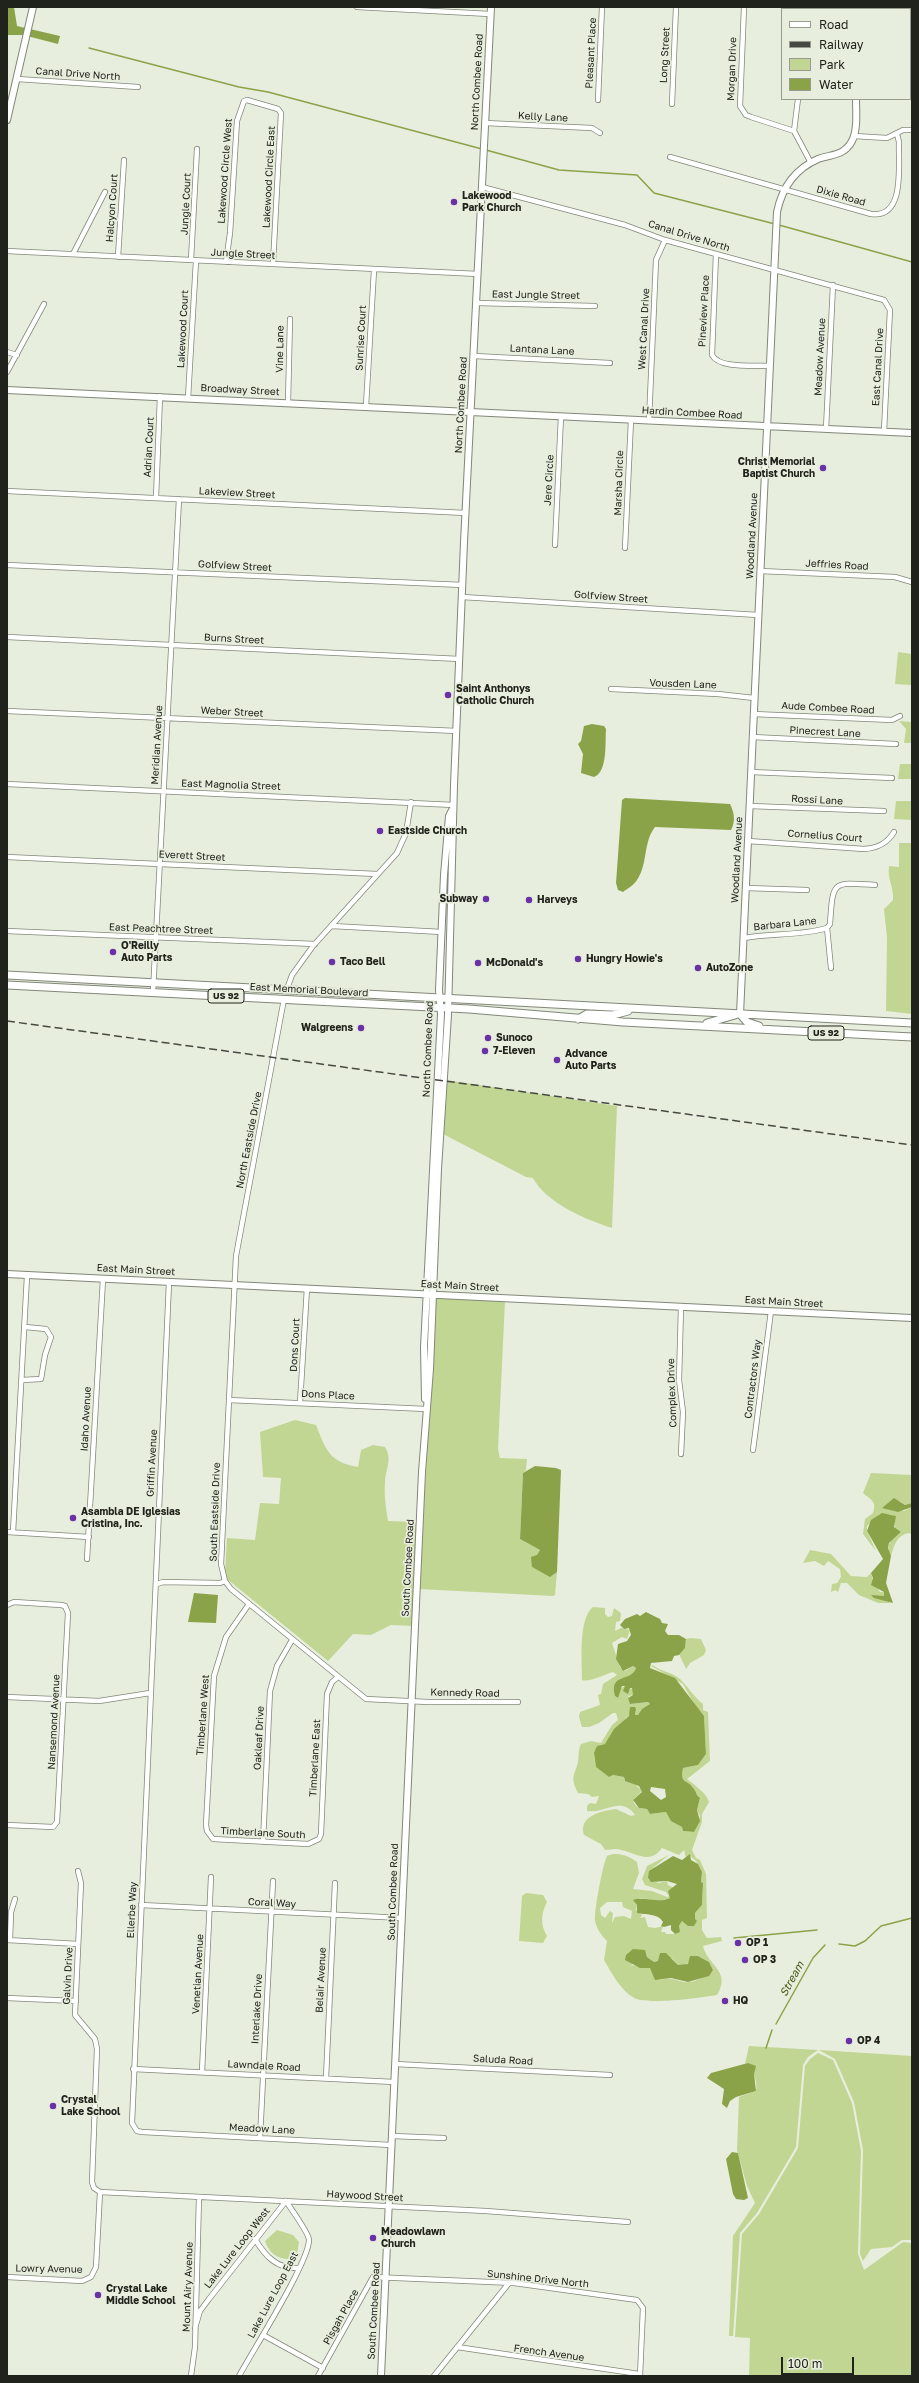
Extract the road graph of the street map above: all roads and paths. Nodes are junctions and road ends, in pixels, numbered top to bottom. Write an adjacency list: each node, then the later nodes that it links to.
1 (33, 7): 7 (main road)
2 (357, 7): 6 (street)
3 (602, 7): 9 (street, Pleasant Place)
4 (676, 7): 13 (street, Long Street)
5 (744, 7): 17 (street, Morgan Drive)
6 (490, 10): 15 (main road, North Combee Road)
7 (17, 79): 8 (street, Canal Drive North); 14 (main road)
8 (138, 87)
9 (598, 100)
10 (798, 100): 17 (street)
11 (856, 100): 20 (main road)
12 (262, 104): 34 (street, Lakewood Circle West); 35 (street, Lakewood Circle East)
13 (672, 104)
14 (7, 120)
15 (485, 123): 18 (street, Kelly Lane); 25 (main road, North Combee Road)
16 (912, 130): 19 (street)
17 (794, 131): 24 (street)
18 (600, 133)
19 (897, 134): 20 (street); 26 (street, Dixie Road)
20 (854, 136): 24 (main road, Woodland Avenue)
21 (197, 150): 33 (street, Jungle Court)
22 (670, 157): 26 (street, Dixie Road)
23 (124, 160): 32 (street, Halcyon Court)
24 (811, 163): 26 (main road, Woodland Avenue)
25 (482, 187): 28 (street, Canal Drive North); 38 (main road, North Combee Road)
26 (784, 189): 36 (main road, Woodland Avenue)
27 (105, 192): 30 (street)
28 (665, 240): 31 (street, Canal Drive North); 59 (street, West Canal Drive)
29 (7, 251): 30 (street, Jungle Street)
30 (73, 254): 32 (street, Jungle Street)
31 (716, 254): 36 (street, Canal Drive North); 49 (street, Pineview Place)
32 (118, 257): 33 (street, Jungle Street)
33 (194, 260): 34 (street, Jungle Street); 53 (street, Lakewood Court)
34 (226, 262): 35 (street, Jungle Street)
35 (273, 264): 37 (street, Jungle Street)
36 (774, 269): 39 (street, Canal Drive North); 49 (main road, Woodland Avenue)
37 (374, 270): 38 (street, Jungle Street); 55 (street, Sunrise Court)
38 (478, 274): 40 (main road, North Combee Road)
39 (833, 286): 42 (street, Canal Drive North); 61 (street, Meadow Avenue)
40 (477, 303): 43 (street, East Jungle Street); 47 (main road, North Combee Road)
41 (44, 304): 46 (street)
42 (888, 304): 62 (street, East Canal Drive)
43 (595, 306)
44 (290, 319): 54 (street, Vine Lane)
45 (7, 352): 46 (street)
46 (17, 355): 50 (street)
47 (474, 356): 48 (street, Lantana Lane); 56 (main road, North Combee Road)
48 (610, 362)
49 (770, 366): 60 (main road, Woodland Avenue)
50 (7, 372)
51 (7, 390): 52 (main road, Broadway Street)
52 (160, 396): 53 (main road, Broadway Street); 65 (street, Adrian Court)
53 (188, 398): 54 (main road, Broadway Street)
54 (288, 403): 55 (main road, Broadway Street)
55 (366, 406): 56 (main road, Broadway Street)
56 (471, 411): 57 (main road, Hardin Combee Road); 67 (main road, North Combee Road)
57 (561, 416): 58 (main road, Hardin Combee Road); 68 (street, Jere Circle)
58 (631, 420): 59 (main road, Hardin Combee Road); 69 (street, Marsha Circle)
59 (649, 421): 60 (main road, Hardin Combee Road)
60 (767, 426): 61 (main road, Hardin Combee Road); 71 (main road, Woodland Avenue)
61 (826, 429): 62 (main road, Hardin Combee Road)
62 (884, 431): 63 (main road, Hardin Combee Road)
63 (912, 433)
64 (7, 491): 65 (street, Lakeview Street)
65 (156, 498): 66 (street, Lakeview Street)
66 (179, 499): 67 (street, Lakeview Street); 72 (street, Meridian Avenue)
67 (466, 512): 74 (main road, North Combee Road)
68 (555, 546)
69 (625, 548)
70 (7, 565): 72 (street, Golfview Street)
71 (760, 571): 73 (street, Jeffries Road); 76 (main road, Woodland Avenue)
72 (176, 572): 74 (street, Golfview Street); 78 (street, Meridian Avenue)
73 (912, 582)
74 (463, 585): 75 (main road, North Combee Road)
75 (462, 597): 76 (street, Golfview Street); 79 (main road, North Combee Road)
76 (758, 615): 81 (main road, Woodland Avenue)
77 (7, 637): 78 (street, Burns Street)
78 (171, 645): 79 (street, Burns Street); 85 (street, Meridian Avenue)
79 (460, 659): 86 (main road, North Combee Road)
80 (611, 689): 81 (street, Vousden Lane)
81 (754, 698): 83 (main road, Woodland Avenue)
82 (7, 711): 85 (street, Weber Street)
83 (753, 714): 84 (street, Aude Combee Road); 87 (main road, Woodland Avenue)
84 (900, 716)
85 (167, 719): 86 (street, Weber Street); 92 (street, Meridian Avenue)
86 (457, 731): 94 (main road, North Combee Road)
87 (752, 737): 88 (street, Pinecrest Lane); 89 (main road, Woodland Avenue)
88 (896, 744)
89 (751, 772): 90 (street); 95 (main road, Woodland Avenue)
90 (892, 778)
91 (7, 784): 92 (street, East Magnolia Street)
92 (164, 791): 93 (street, East Magnolia Street); 100 (street, Meridian Avenue)
93 (411, 802): 94 (street, East Magnolia Street); 101 (street)
94 (454, 805): 108 (main road, North Combee Road); 120 (main road, North Combee Road)
95 (750, 806): 96 (street, Rossi Lane); 98 (main road, Woodland Avenue)
96 (884, 812)
97 (894, 832): 98 (street, Cornelius Court)
98 (748, 841): 103 (main road, Woodland Avenue)
99 (7, 857): 100 (street, Everett Street)
100 (160, 864): 101 (street, Everett Street); 109 (street, Meridian Avenue)
101 (377, 874): 105 (street)
102 (876, 886): 106 (street)
103 (746, 888): 104 (street); 110 (main road, Woodland Avenue)
104 (807, 890)
105 (332, 926): 108 (street); 111 (street)
106 (827, 928): 110 (street, Barbara Lane); 112 (street)
107 (7, 931): 109 (street, East Peachtree Street)
108 (442, 932): 119 (main road, North Combee Road)
109 (156, 937): 111 (street, East Peachtree Street); 114 (street, Meridian Avenue)
110 (744, 938): 124 (main road, Woodland Avenue)
111 (315, 944): 116 (street)
112 (831, 968)
113 (8, 975): 114 (main road, US 92); 115 (main road)
114 (153, 982): 116 (main road, East Memorial Boulevard / US 92); 117 (street, Meridian Avenue)
115 (8, 985): 117 (main road, US 92)
116 (287, 989): 118 (main road); 119 (main road, East Memorial Boulevard / US 92)
117 (153, 992): 118 (main road, East Memorial Boulevard / US 92)
118 (230, 996): 121 (main road, East Memorial Boulevard / US 92)
119 (440, 997): 120 (main road, US 92); 122 (main road, North Combee Road)
120 (448, 998): 122 (main road, North Combee Road); 123 (main road, US 92)
121 (284, 999): 122 (main road, East Memorial Boulevard / US 92); 134 (street, North Eastside Drive)
122 (444, 1008): 125 (main road, US 92); 136 (main road, North Combee Road)
123 (636, 1008): 124 (main road, US 92); 125 (main road)
124 (740, 1014): 126 (main road, US 92); 127 (main road); 128 (main road)
125 (578, 1019): 127 (main road, US 92)
126 (912, 1023)
127 (686, 1025): 128 (main road, US 92)
128 (778, 1030): 129 (main road, US 92)
129 (912, 1037)
130 (7, 1274): 131 (main road, East Main Street)
131 (27, 1276): 132 (main road, East Main Street); 140 (street)
132 (102, 1279): 133 (main road, East Main Street); 149 (street, Idaho Avenue)
133 (169, 1282): 134 (main road, East Main Street); 152 (street, Griffin Avenue)
134 (234, 1285): 135 (main road, East Main Street); 142 (street, South Eastside Drive)
135 (307, 1288): 136 (main road, East Main Street); 143 (street, Dons Court)
136 (431, 1294): 137 (main road, East Main Street); 144 (main road, South Combee Road)
137 (681, 1307): 138 (main road, East Main Street); 146 (street, Complex Drive)
138 (770, 1311): 139 (main road, East Main Street); 145 (street, Contractors Way)
139 (912, 1318)
140 (25, 1327): 141 (street); 141 (street)
141 (22, 1380): 148 (street)
142 (229, 1400): 143 (street, Dons Place); 151 (street, South Eastside Drive)
143 (300, 1403): 144 (street, Dons Place)
144 (426, 1409): 160 (main road, South Combee Road)
145 (753, 1450)
146 (681, 1454)
147 (7, 1532): 148 (street)
148 (14, 1532): 149 (street)
149 (89, 1537): 150 (street, Idaho Avenue)
150 (87, 1559)
151 (224, 1581): 152 (street); 153 (street)
152 (157, 1584): 157 (street, Griffin Avenue)
153 (249, 1604): 155 (street); 163 (street, Timberlane West)
154 (7, 1605): 159 (street, Nansemond Avenue)
155 (292, 1640): 156 (street); 164 (street, Oakleaf Drive)
156 (338, 1677): 160 (street); 165 (street, Timberlane East)
157 (150, 1693): 159 (street); 171 (street, Ellerbe Way)
158 (7, 1697): 159 (street)
159 (64, 1700): 162 (street, Nansemond Avenue)
160 (412, 1702): 161 (street, Kennedy Road); 175 (main road, South Combee Road)
161 (518, 1702)
162 (7, 1825)
163 (209, 1836): 164 (street, Timberlane South)
164 (263, 1842): 165 (street, Timberlane South)
165 (316, 1842)
166 (78, 1870): 177 (street, Galvin Drive)
167 (211, 1877): 172 (street, Venetian Avenue)
168 (273, 1881): 173 (street, Interlake Drive)
169 (335, 1883): 174 (street, Belair Avenue)
170 (15, 1899): 176 (street)
171 (141, 1905): 172 (street, Coral Way); 181 (street, Ellerbe Way)
172 (209, 1909): 173 (street, Coral Way); 182 (street, Venetian Avenue)
173 (271, 1912): 174 (street, Coral Way); 184 (street, Interlake Drive)
174 (333, 1915): 175 (street, Coral Way); 185 (street, Belair Avenue)
175 (402, 1918): 180 (main road, South Combee Road)
176 (9, 1940): 177 (street)
177 (78, 1944): 179 (street, Galvin Drive)
178 (7, 1998): 179 (street)
179 (76, 2001): 192 (street, Galvin Drive)
180 (395, 2064): 183 (street, Saluda Road); 186 (main road, South Combee Road)
181 (133, 2069): 182 (street, Lawndale Road); 187 (street, Ellerbe Way)
182 (202, 2072): 184 (street, Lawndale Road)
183 (610, 2075)
184 (263, 2076): 185 (street, Lawndale Road); 189 (street, Interlake Drive)
185 (326, 2078): 186 (street, Lawndale Road)
186 (394, 2082): 188 (main road, South Combee Road)
187 (134, 2127): 189 (street, Meadow Lane)
188 (392, 2136): 190 (street); 191 (main road, South Combee Road)
189 (260, 2138): 191 (street, Meadow Lane)
190 (444, 2138)
191 (391, 2145): 195 (main road, South Combee Road)
192 (100, 2192): 193 (street, Haywood Street); 199 (street, Lowry Avenue)
193 (199, 2197): 194 (street, Haywood Street); 202 (street, Mount Airy Avenue)
194 (286, 2201): 195 (street, Haywood Street); 197 (street, Lake Lure Loop West); 198 (street, Lake Lure Loop East)
195 (388, 2206): 196 (street, Haywood Street); 200 (main road, South Combee Road)
196 (628, 2222)
197 (255, 2239): 198 (street); 202 (street, Lake Lure Loop West)
198 (298, 2268): 203 (street, Lake Lure Loop East)
199 (7, 2277)
200 (385, 2278): 201 (street, Sunshine Drive North); 205 (street, Pisgah Place); 210 (main road, South Combee Road)
201 (509, 2283): 204 (street); 206 (street, Sunshine Drive North)
202 (195, 2328): 207 (street, Mount Airy Avenue)
203 (263, 2335): 205 (street); 208 (street, Lake Lure Loop East)
204 (457, 2348): 206 (street, French Avenue); 211 (street)
205 (323, 2368): 209 (street, Pisgah Place)
206 (640, 2375)
207 (192, 2376)
208 (239, 2376)
209 (318, 2376)
210 (380, 2376)
211 (434, 2376)

